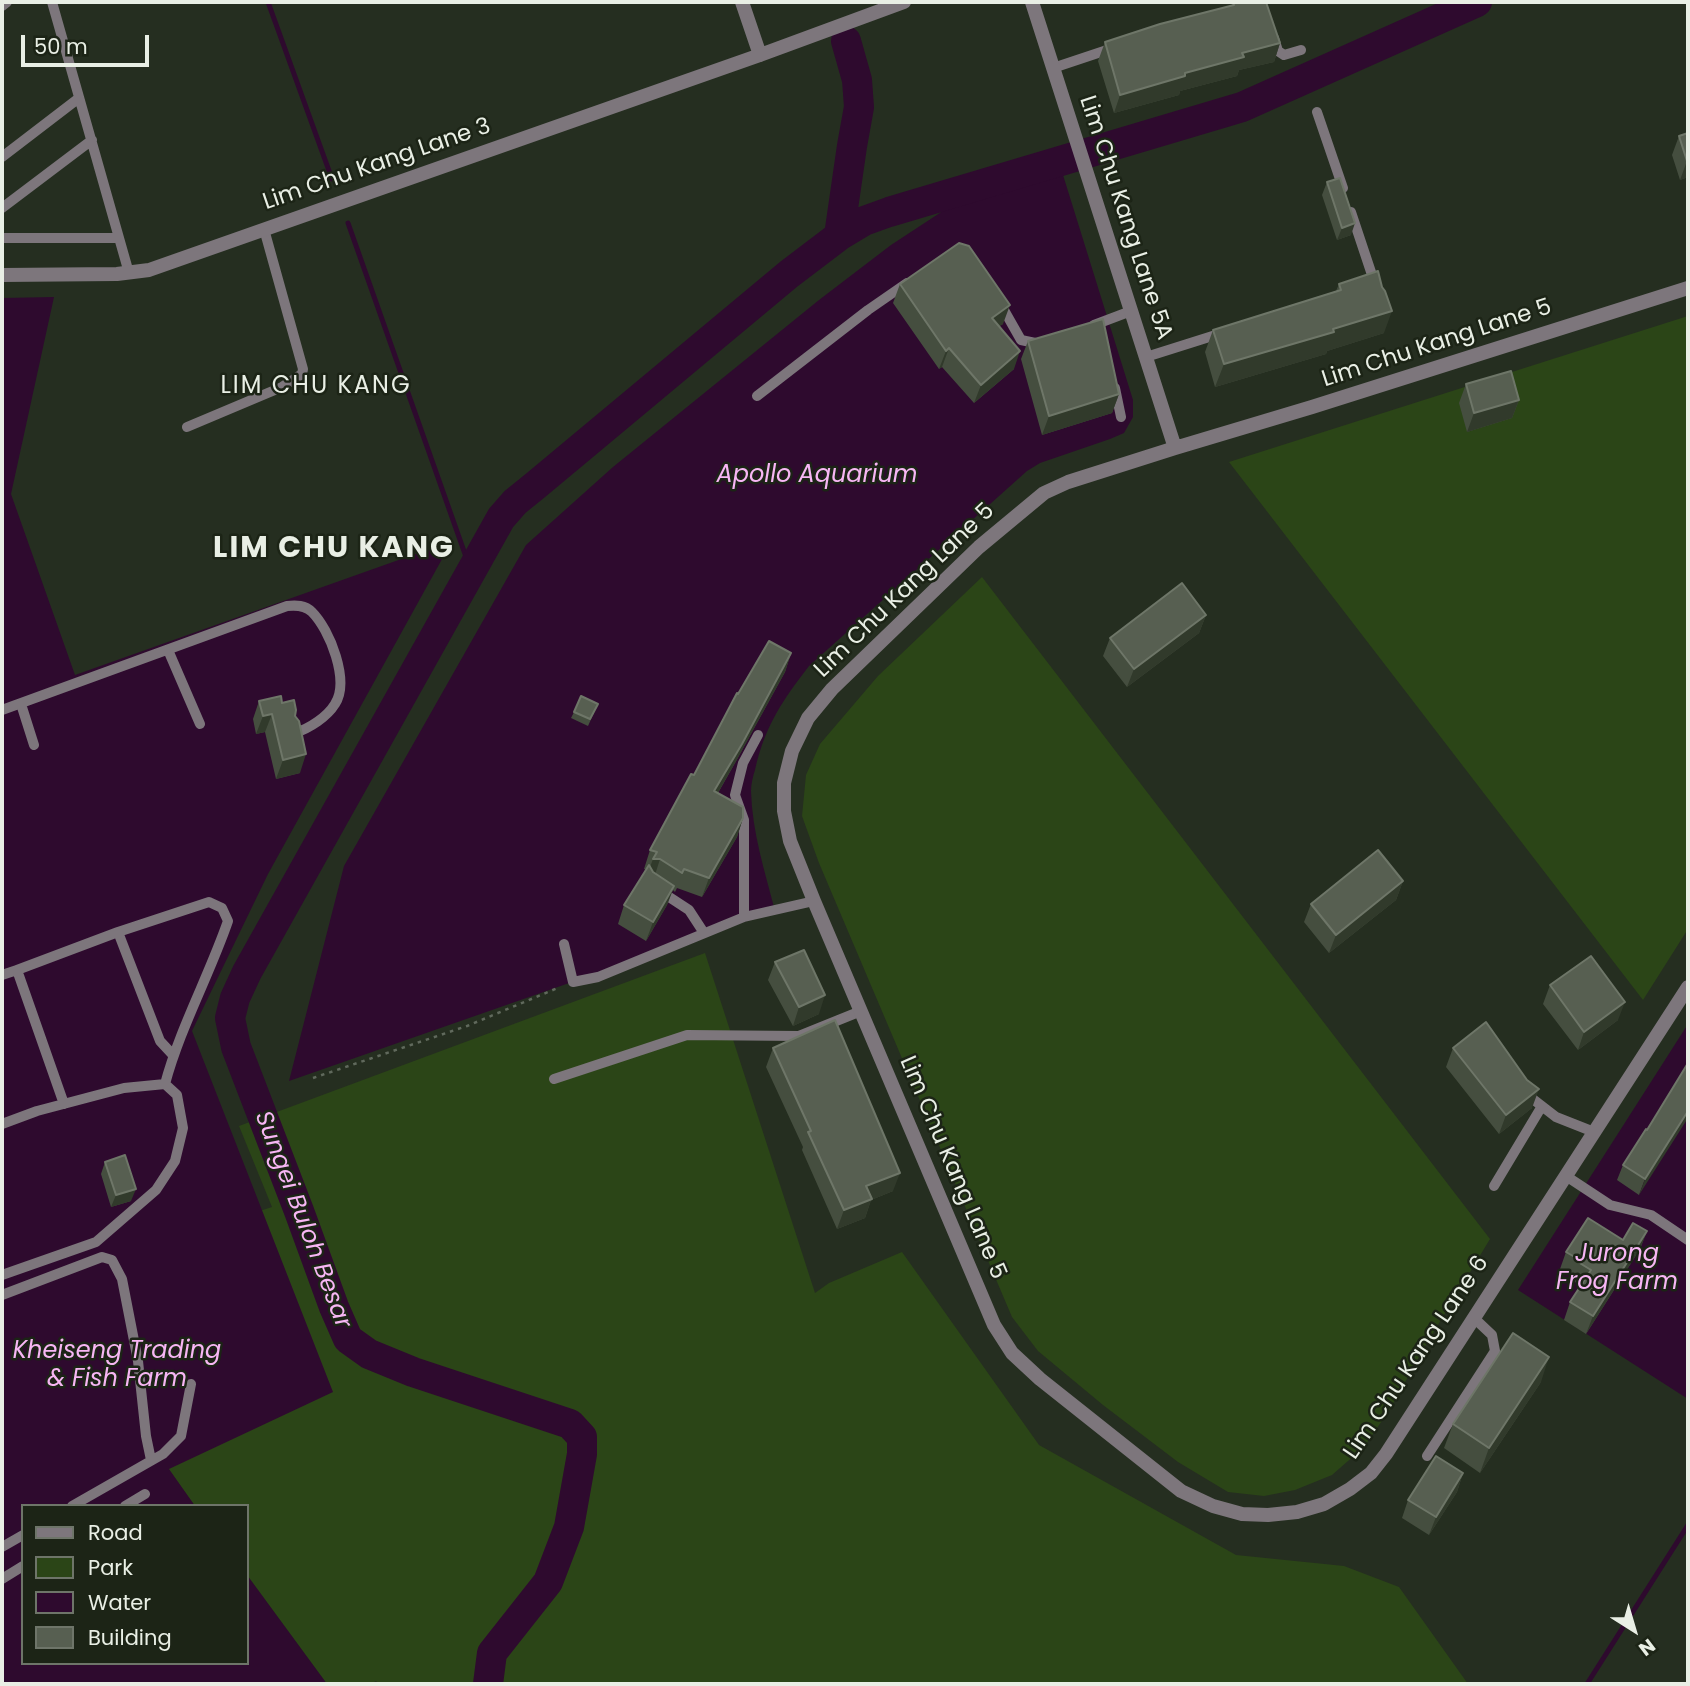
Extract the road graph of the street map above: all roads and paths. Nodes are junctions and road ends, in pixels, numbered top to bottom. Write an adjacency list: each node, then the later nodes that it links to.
1 (7, 2): 6 (lane)
2 (52, 2): 12 (lane)
3 (742, 2): 10 (street)
4 (905, 2): 10 (street, Lim Chu Kang Lane 3)
5 (1032, 2): 11 (street, Lim Chu Kang Lane 5A)
6 (2, 6)
7 (1271, 29): 9 (lane)
8 (1128, 43): 11 (lane)
9 (1301, 50)
10 (760, 55): 17 (street, Lim Chu Kang Lane 3)
11 (1053, 68): 26 (street, Lim Chu Kang Lane 5A)
12 (79, 98): 14 (lane); 15 (lane)
13 (1317, 112): 24 (lane)
14 (92, 140): 16 (lane); 19 (lane)
15 (2, 157)
16 (2, 208)
17 (264, 229): 20 (street, Lim Chu Kang Lane 3); 36 (lane)
18 (2, 238): 19 (lane)
19 (119, 238): 20 (lane)
20 (129, 272): 22 (street, Lim Chu Kang Lane 3)
21 (920, 274): 34 (lane)
22 (2, 275)
23 (1688, 288): 37 (street, Lim Chu Kang Lane 5)
24 (1378, 295)
25 (995, 296): 31 (lane)
26 (1131, 311): 27 (lane); 32 (street, Lim Chu Kang Lane 5A)
27 (1101, 322): 28 (lane); 30 (lane)
28 (1089, 327)
29 (1226, 332): 32 (lane)
30 (1104, 336)
31 (1053, 340)
32 (1146, 358): 37 (street, Lim Chu Kang Lane 5A)
33 (1112, 377): 35 (lane)
34 (757, 396)
35 (1121, 417)
36 (187, 428)
37 (1175, 448): 46 (street, Lim Chu Kang Lane 5)
38 (168, 650): 39 (lane); 41 (lane); 42 (lane)
39 (21, 704): 40 (lane); 44 (lane)
40 (2, 710)
41 (200, 724)
42 (295, 733)
43 (758, 734): 47 (lane)
44 (34, 745)
45 (650, 884): 49 (lane)
46 (814, 901): 47 (lane); 55 (street, Lim Chu Kang Lane 5)
47 (744, 917): 49 (lane)
48 (118, 932): 51 (lane); 56 (lane); 56 (lane)
49 (704, 933): 53 (lane)
50 (564, 944): 53 (lane)
51 (17, 970): 52 (lane); 61 (lane)
52 (2, 975)
53 (573, 982): 57 (path)
54 (1688, 987): 64 (street, Lim Chu Kang Lane 6)
55 (861, 1011): 58 (lane); 71 (street, Lim Chu Kang Lane 5)
56 (173, 1055): 59 (lane)
57 (313, 1078)
58 (554, 1079)
59 (166, 1084): 61 (lane); 68 (lane)
60 (1519, 1084): 62 (lane)
61 (64, 1104): 63 (lane)
62 (1542, 1106): 64 (lane); 66 (lane)
63 (2, 1124)
64 (1594, 1132): 65 (street, Lim Chu Kang Lane 6)
65 (1566, 1176): 67 (lane); 70 (street, Lim Chu Kang Lane 6)
66 (1494, 1186)
67 (1688, 1240)
68 (2, 1275)
69 (2, 1295): 74 (lane)
70 (1474, 1318): 71 (street, Lim Chu Kang Lane 6); 73 (lane)
71 (1012, 1353)
72 (191, 1384): 74 (lane)
73 (1427, 1456)
74 (151, 1460): 76 (lane)
75 (145, 1494): 77 (lane)
76 (75, 1504)
77 (128, 1504)
78 (21, 1536): 79 (lane)
79 (2, 1547)
80 (21, 1567): 81 (lane)
81 (2, 1579)

